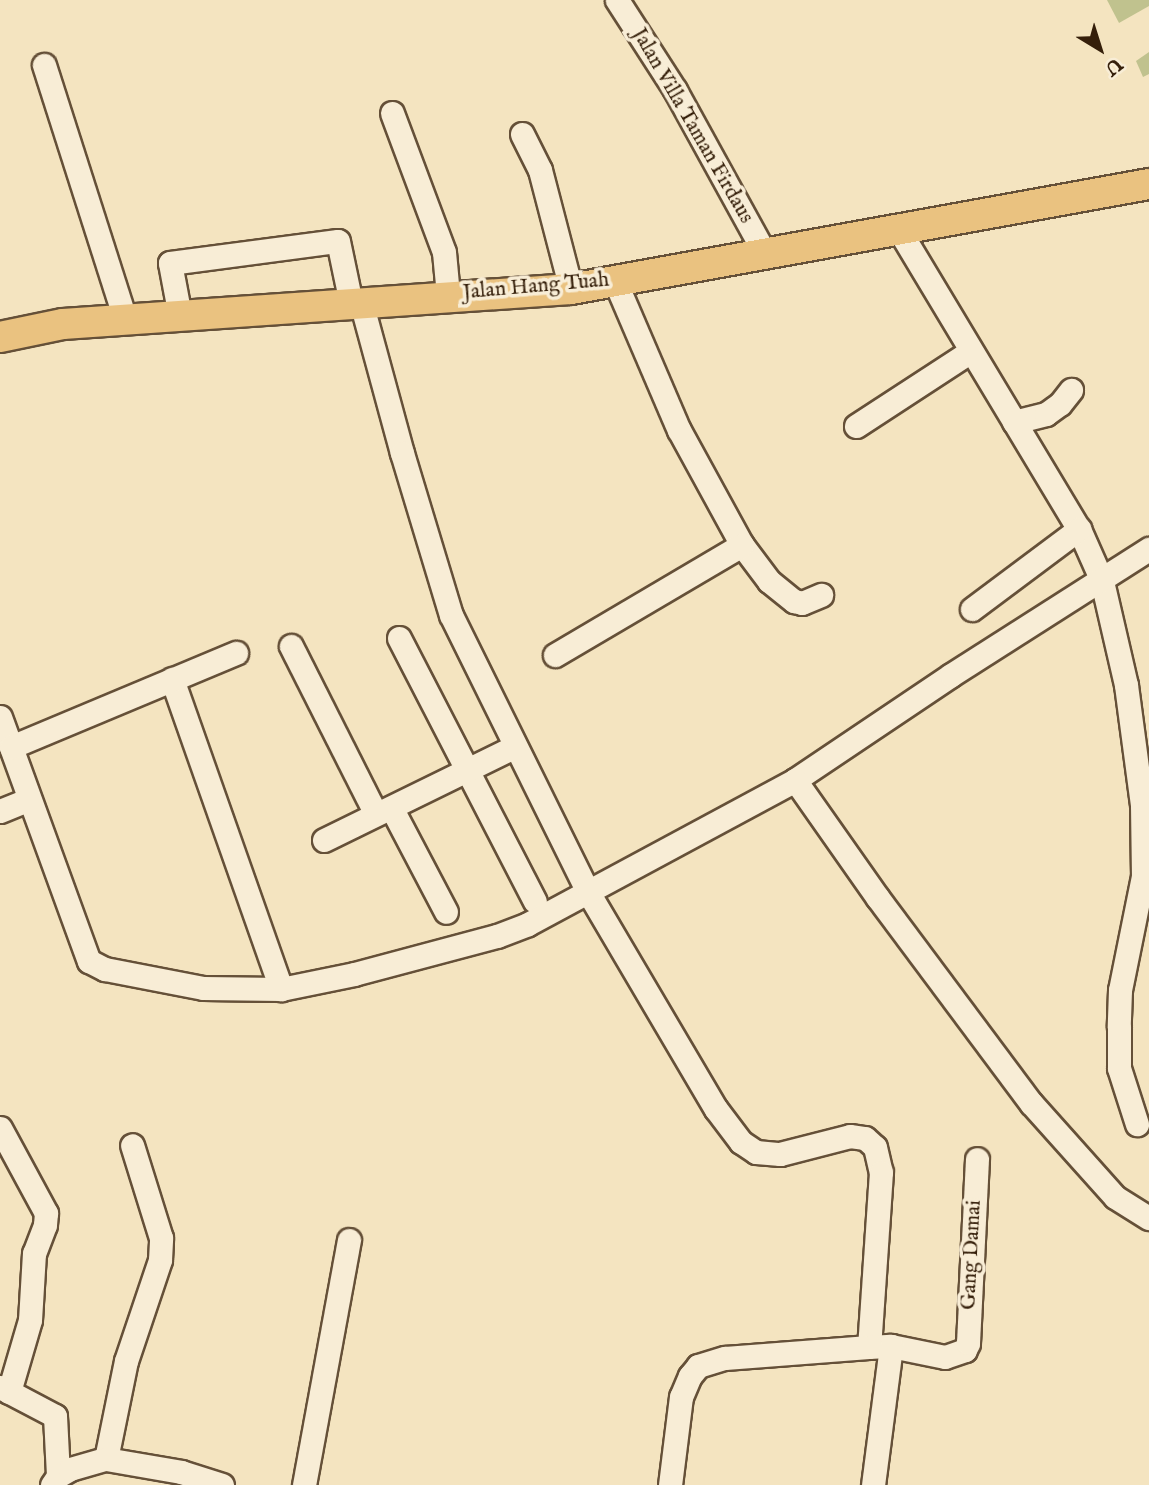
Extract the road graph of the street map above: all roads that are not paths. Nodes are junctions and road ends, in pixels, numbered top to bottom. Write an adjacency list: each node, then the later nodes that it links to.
1 (617, 0): 7 (street, Jalan Villa Taman Firdaus)
2 (44, 65): 13 (street)
3 (392, 113): 10 (street)
4 (522, 134): 9 (street)
5 (1149, 184): 6 (main road, Jalan Hang Tuah)
6 (899, 230): 7 (main road, Jalan Hang Tuah); 15 (street)
7 (765, 254): 8 (main road, Jalan Hang Tuah)
8 (615, 281): 9 (main road, Jalan Hang Tuah); 20 (street)
9 (571, 289): 10 (main road, Jalan Hang Tuah)
10 (448, 295): 11 (main road, Jalan Hang Tuah)
11 (356, 302): 12 (main road, Jalan Hang Tuah); 12 (street); 32 (street)
12 (180, 316): 13 (main road, Jalan Hang Tuah)
13 (125, 319): 14 (main road, Jalan Hang Tuah)
14 (0, 337)
15 (971, 351): 17 (street); 18 (street)
16 (1071, 390): 17 (street)
17 (1014, 422): 19 (street)
18 (856, 426)
19 (1079, 529): 22 (street); 24 (street)
20 (742, 545): 23 (street); 28 (street)
21 (1149, 549): 22 (street)
22 (1102, 582): 34 (street); 43 (street)
23 (821, 595)
24 (972, 609)
25 (399, 638): 33 (street)
26 (291, 646): 37 (street)
27 (236, 653): 29 (street)
28 (555, 655)
29 (172, 680): 31 (street); 42 (street)
30 (0, 717): 31 (street)
31 (11, 747): 35 (street)
32 (514, 747): 33 (street); 39 (street)
33 (467, 770): 37 (street); 40 (street)
34 (795, 780): 39 (street); 47 (street)
35 (29, 799): 36 (street); 42 (street)
36 (0, 811)
37 (384, 811): 38 (street); 41 (street)
38 (324, 840)
39 (588, 892): 42 (street); 49 (street)
40 (535, 901)
41 (446, 912)
42 (281, 989)
43 (1137, 1124)
44 (0, 1128): 50 (street)
45 (132, 1145): 51 (street)
46 (977, 1159): 49 (street, Gang Damai)
47 (1149, 1218)
48 (349, 1240): 55 (street)
49 (880, 1347): 56 (street); 57 (street)
50 (5, 1389): 53 (street)
51 (106, 1459): 52 (street); 53 (street)
52 (192, 1480): 54 (street)
53 (55, 1481)
54 (222, 1485)
55 (304, 1485)
56 (670, 1485)
57 (873, 1485)

